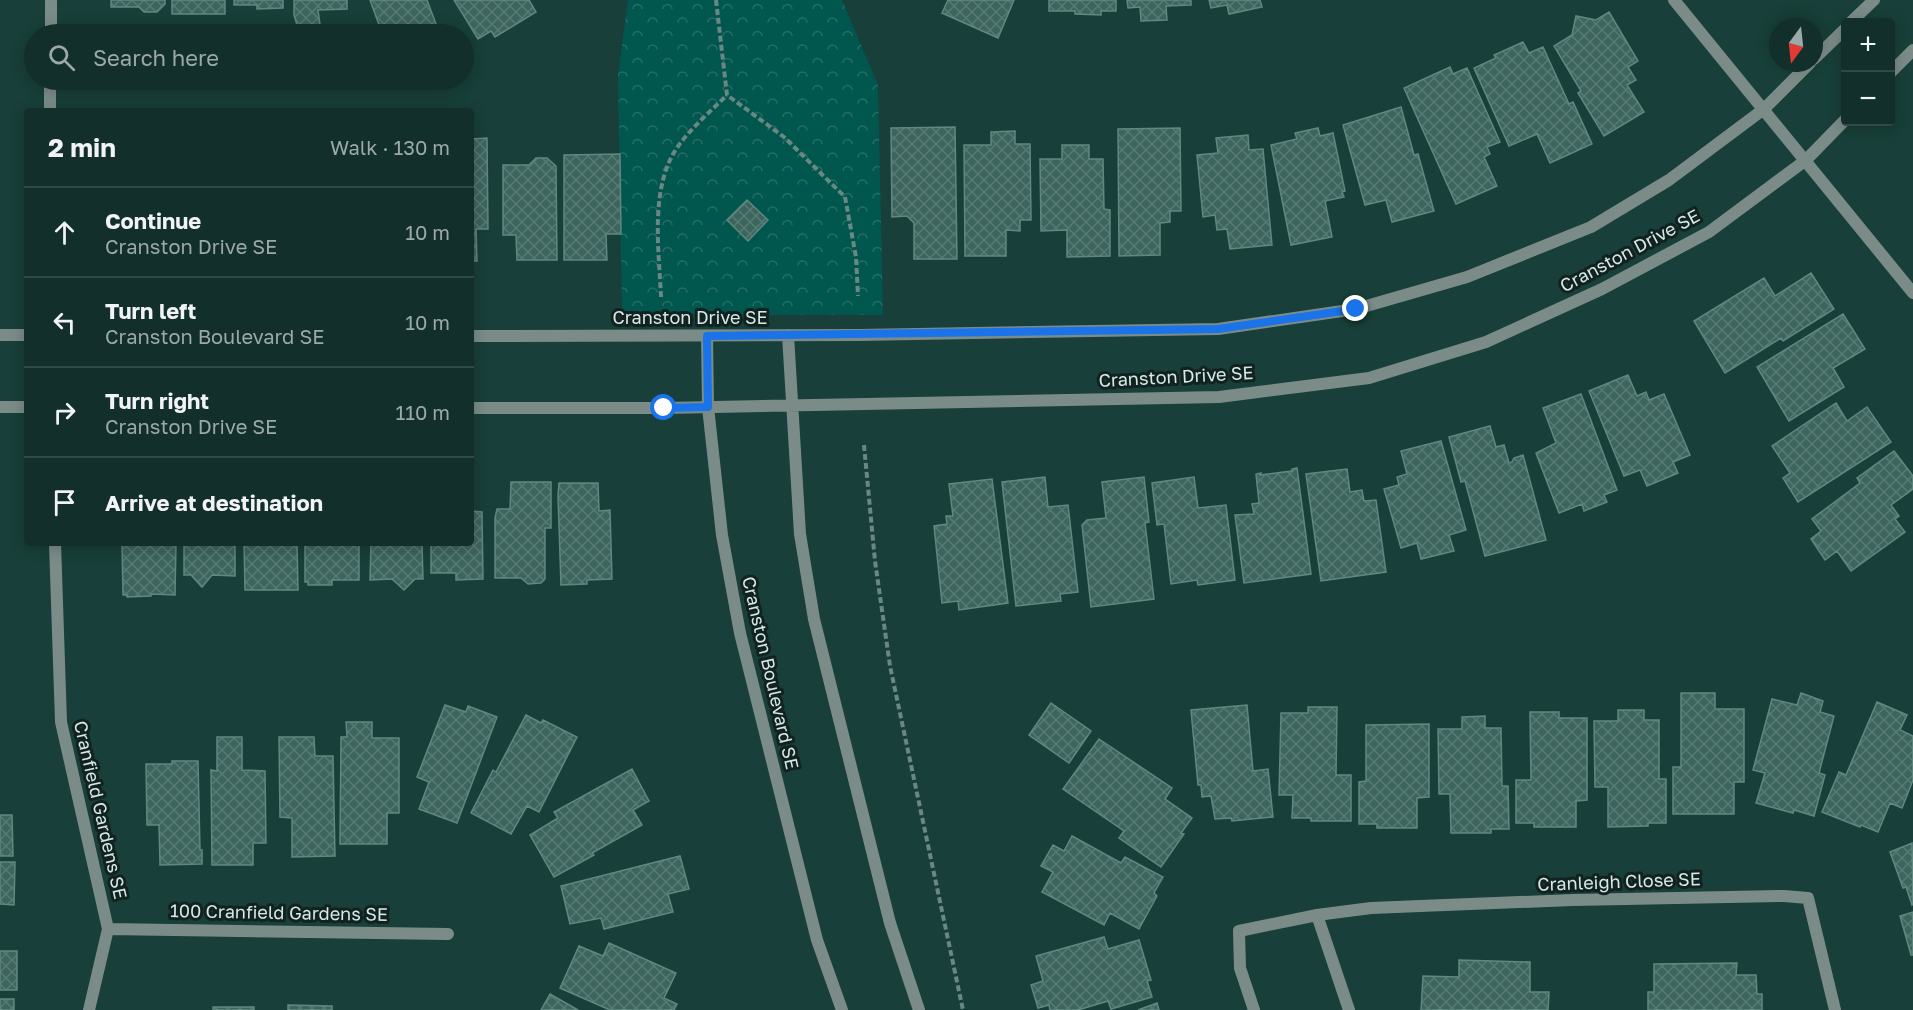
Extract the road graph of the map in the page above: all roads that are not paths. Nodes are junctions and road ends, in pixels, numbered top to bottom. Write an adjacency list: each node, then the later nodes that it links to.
1 (51, 0): 5 (street)
2 (1674, 0): 13 (street)
3 (1874, 0): 4 (street)
4 (1855, 18)
5 (51, 24)
6 (1841, 32): 7 (street)
7 (1823, 50)
8 (1913, 50): 10 (street)
9 (1801, 72): 13 (street, Cranston Drive SE)
10 (1891, 72)
11 (50, 90): 12 (street)
12 (50, 108)
13 (1764, 109): 15 (street); 19 (street, Cranston Drive SE)
14 (1841, 123): 15 (street, Cranston Drive SE)
15 (1806, 160): 16 (street); 22 (street, Cranston Drive SE)
16 (1913, 293)
17 (0, 335): 18 (street)
18 (24, 335)
19 (788, 335): 21 (street, Cranston Drive SE); 22 (street)
20 (474, 336): 21 (street, Cranston Drive SE)
21 (707, 336): 25 (street, Cranston Boulevard SE)
22 (791, 405): 25 (street, Cranston Drive SE); 33 (street)
23 (0, 406): 24 (street)
24 (24, 407)
25 (708, 407): 26 (street, Cranston Drive SE); 32 (street, Cranston Boulevard SE)
26 (474, 408)
27 (55, 546): 29 (street, Cranfield Gardens SE)
28 (1317, 915): 34 (street, Cranleigh Close SE); 35 (street); 36 (street, Cranleigh Close SE)
29 (108, 929): 30 (street, 100 Cranfield Gardens SE); 31 (street, Cranfield Gardens SE)
30 (448, 934)
31 (89, 1010)
32 (842, 1010)
33 (919, 1010)
34 (1254, 1010)
35 (1349, 1010)
36 (1835, 1010)

